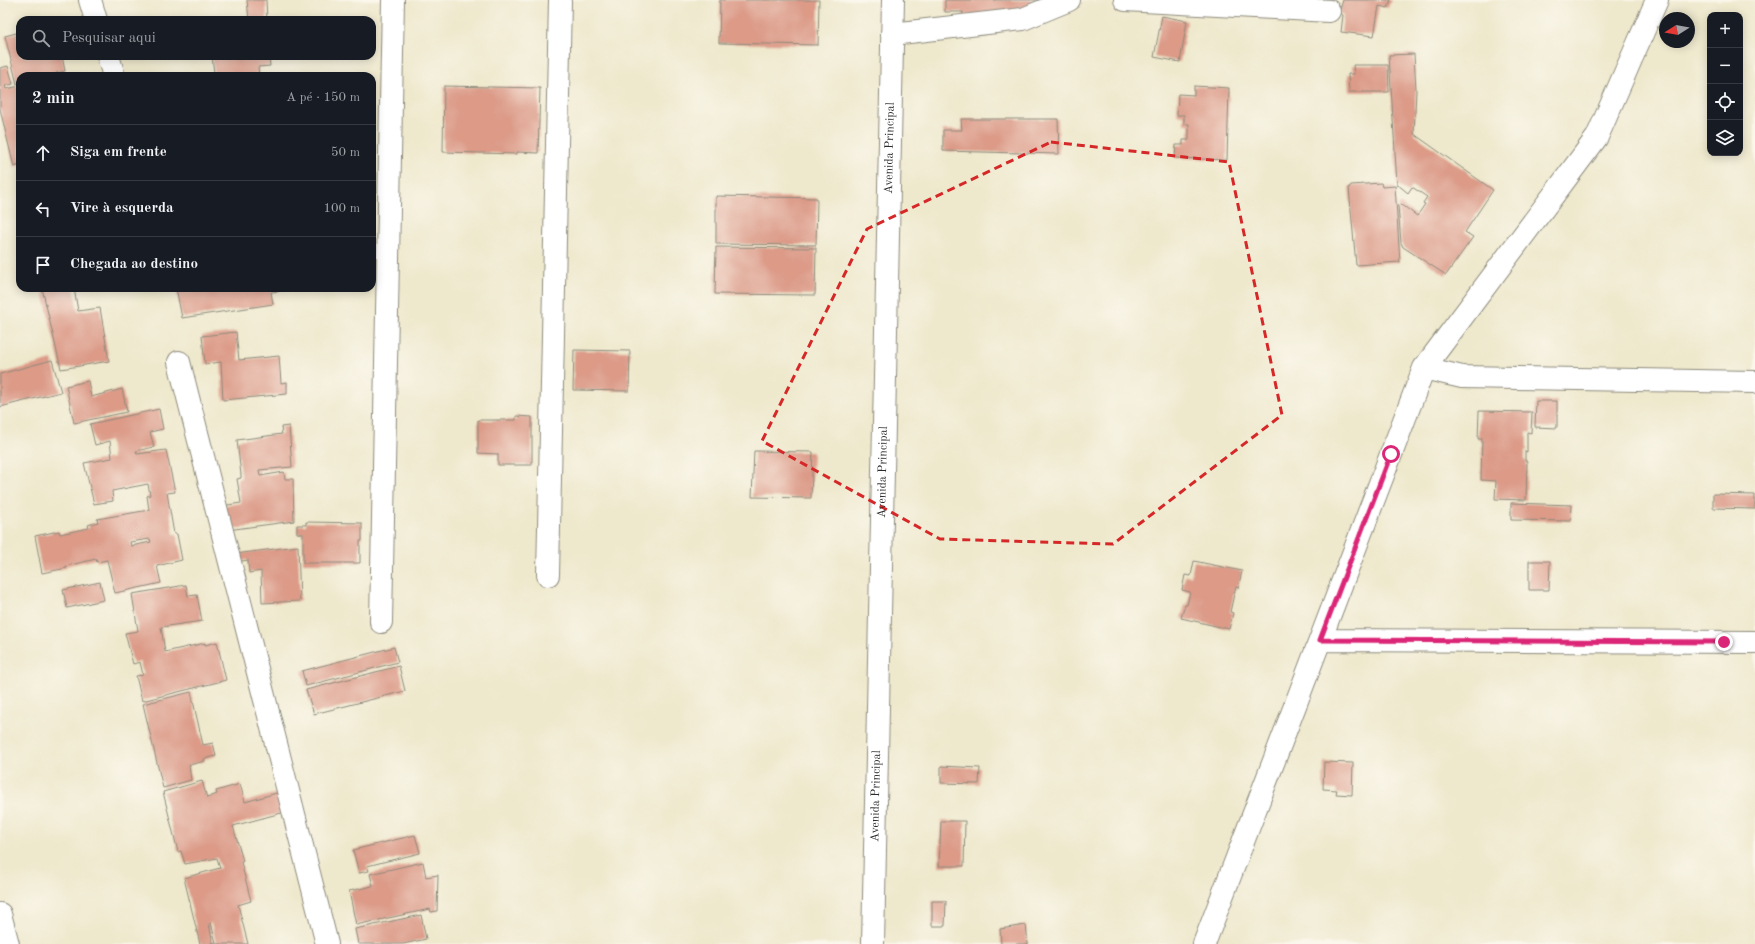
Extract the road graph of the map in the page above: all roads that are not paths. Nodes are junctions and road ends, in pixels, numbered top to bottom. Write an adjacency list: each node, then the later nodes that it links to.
1 (90, 0): 9 (street)
2 (393, 0): 17 (street)
3 (560, 0): 16 (street)
4 (893, 0): 10 (street, Avenida Principal)
5 (1069, 0): 10 (street)
6 (1125, 0): 8 (street)
7 (1657, 0): 14 (street)
8 (1330, 10)
9 (95, 16)
10 (892, 34): 23 (street, Avenida Principal)
11 (109, 60): 12 (street)
12 (113, 72)
13 (179, 362): 22 (street)
14 (1424, 368): 15 (street); 18 (street)
15 (1755, 382)
16 (548, 575)
17 (381, 622)
18 (1320, 640): 19 (street); 24 (street)
19 (1755, 642)
20 (0, 914): 21 (street)
21 (8, 944)
22 (327, 944)
23 (873, 944)
24 (1204, 944)

